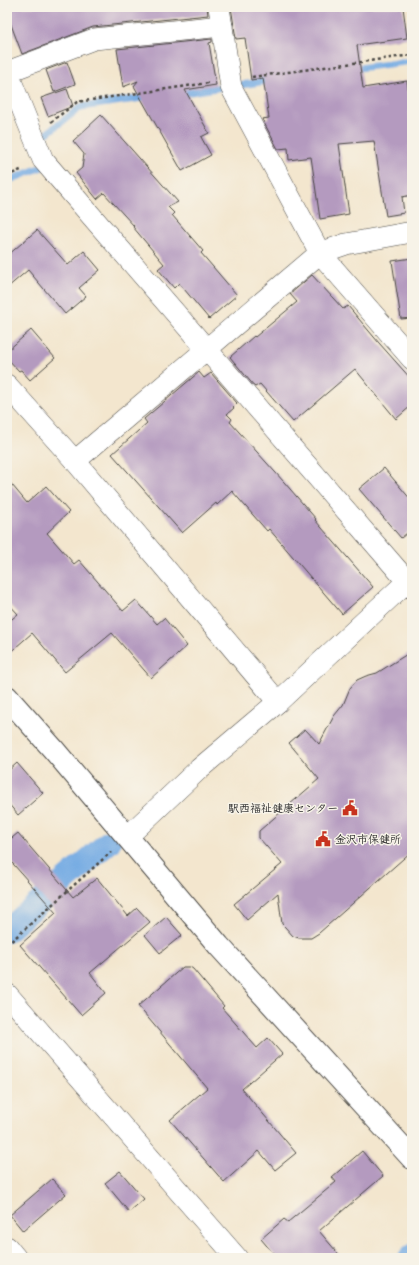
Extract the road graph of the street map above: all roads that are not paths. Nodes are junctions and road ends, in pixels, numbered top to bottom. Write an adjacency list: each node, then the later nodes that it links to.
1 (220, 16): 2 (street); 4 (street)
2 (7, 72): 5 (street)
3 (412, 232): 4 (street)
4 (320, 253): 5 (street); 6 (street)
5 (207, 349): 8 (street); 9 (street)
6 (412, 359)
7 (7, 385): 8 (street)
8 (74, 461): 11 (street)
9 (410, 582): 11 (street)
10 (7, 697): 12 (street)
11 (278, 702): 12 (street)
12 (128, 837): 14 (street)
13 (7, 994): 17 (street)
14 (412, 1158)
15 (7, 1247): 16 (street)
16 (16, 1258)
17 (237, 1258)

